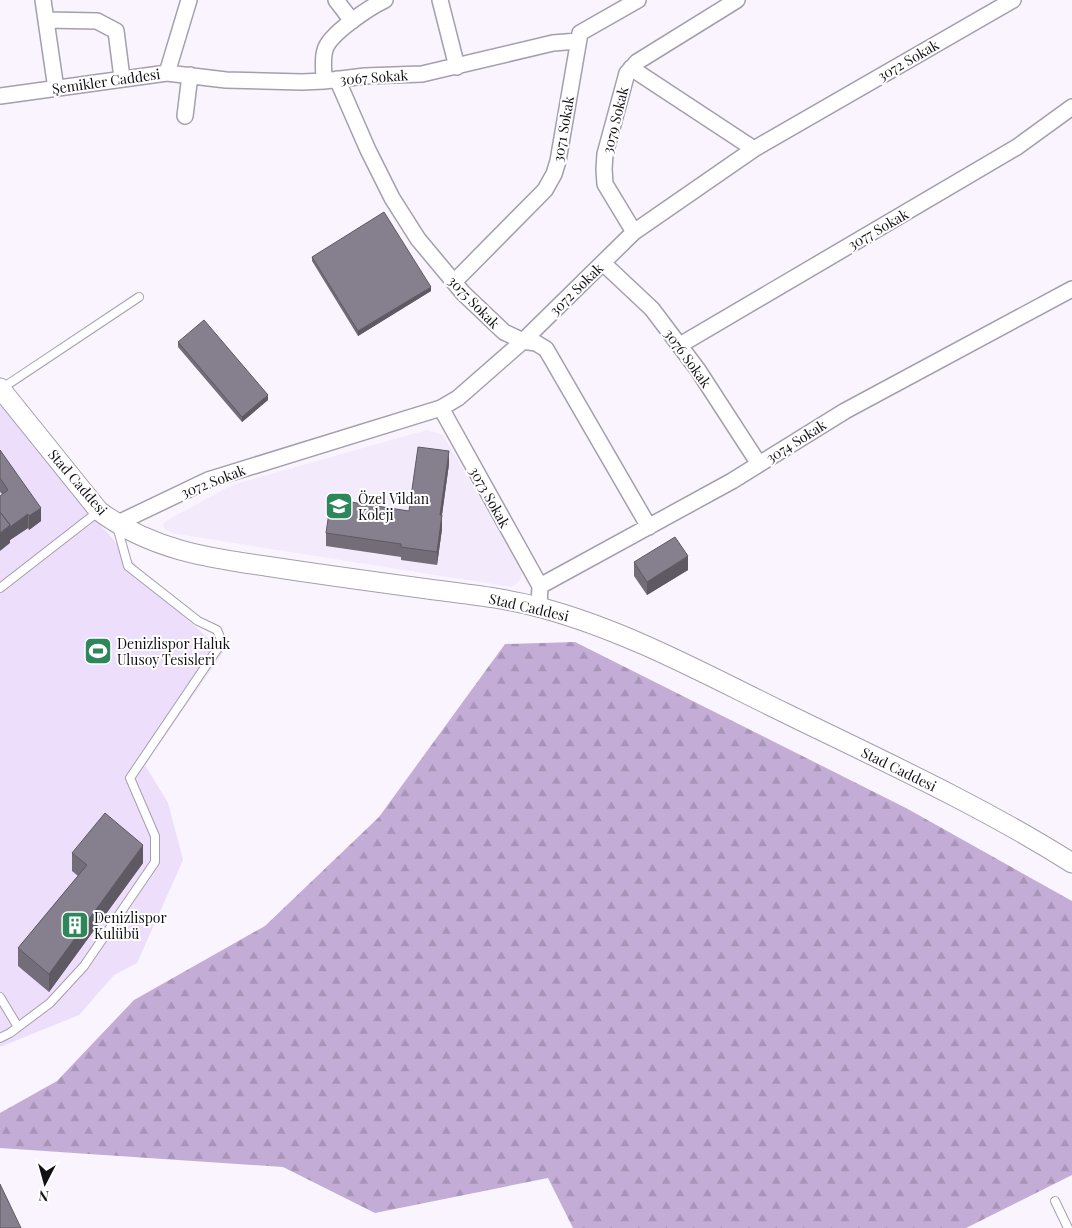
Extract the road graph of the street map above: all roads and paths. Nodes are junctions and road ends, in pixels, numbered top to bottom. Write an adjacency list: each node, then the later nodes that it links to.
1 (43, 0): 9 (street)
2 (189, 0): 14 (street, Şemikler Caddesi)
3 (336, 0): 10 (street)
4 (384, 0): 10 (street)
5 (440, 0): 12 (street)
6 (638, 0): 11 (street)
7 (737, 0): 13 (street, 3079 Sokak)
8 (1013, 0): 22 (street, 3072 Sokak)
9 (46, 20): 16 (street); 18 (street)
10 (352, 21): 17 (street)
11 (578, 41): 12 (street, 3067 Sokak); 25 (street, 3071 Sokak)
12 (457, 67): 17 (street, 3067 Sokak)
13 (631, 68): 22 (street); 23 (street, 3079 Sokak)
14 (167, 73): 15 (street, 3067 Sokak); 16 (street, Şemikler Caddesi)
15 (190, 76): 17 (street, 3067 Sokak); 21 (street)
16 (122, 78): 18 (street, Şemikler Caddesi)
17 (330, 80): 25 (street, 3075 Sokak)
18 (56, 89): 19 (street, Şemikler Caddesi)
19 (0, 96)
20 (1072, 107): 29 (street, 3077 Sokak)
21 (185, 116)
22 (754, 149): 23 (street, 3072 Sokak)
23 (634, 232): 24 (street, 3072 Sokak)
24 (603, 263): 28 (street, 3072 Sokak); 29 (street, 3076 Sokak)
25 (454, 282): 28 (street, 3075 Sokak)
26 (1072, 289): 32 (street, 3074 Sokak)
27 (139, 297): 30 (lane)
28 (523, 341): 31 (street, 3072 Sokak); 35 (street, 3075 Sokak)
29 (680, 345): 32 (street, 3076 Sokak)
30 (0, 389): 33 (street, Stad Caddesi)
31 (441, 408): 34 (street, 3072 Sokak); 36 (street, 3073 Sokak)
32 (759, 464): 35 (street, 3074 Sokak)
33 (99, 511): 34 (street, Stad Caddesi); 37 (lane)
34 (116, 524): 38 (street, Stad Caddesi); 41 (lane)
35 (649, 527): 36 (street, 3074 Sokak)
36 (540, 586): 38 (street)
37 (0, 588)
38 (539, 607): 39 (street, Stad Caddesi)
39 (1072, 863)
40 (0, 997): 41 (lane)
41 (18, 1027): 42 (lane)
42 (0, 1038)
43 (1055, 1201): 44 (lane)
44 (1068, 1228)

